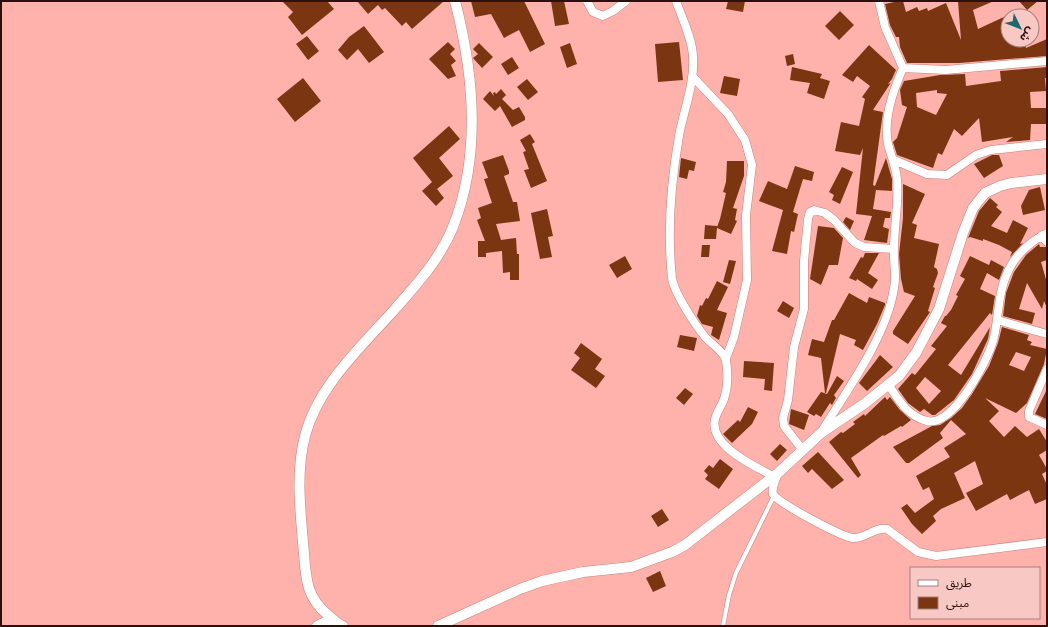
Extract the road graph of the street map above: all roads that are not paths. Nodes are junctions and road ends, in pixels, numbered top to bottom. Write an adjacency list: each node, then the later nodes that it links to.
1 (455, 1): 25 (street)
2 (587, 1): 3 (street)
3 (626, 1)
4 (676, 1): 8 (street)
5 (879, 1): 7 (street)
6 (1047, 61): 7 (street)
7 (903, 68): 10 (street)
8 (693, 77): 16 (street); 16 (street)
9 (1047, 144): 10 (street)
10 (894, 160): 13 (street)
11 (1047, 179): 18 (street)
12 (1045, 237): 14 (street)
13 (894, 249): 20 (street); 21 (street)
14 (997, 320): 15 (street); 18 (street)
15 (1047, 334)
16 (726, 358): 22 (street)
17 (1047, 369): 19 (street)
18 (888, 384): 20 (street)
19 (1047, 425)
20 (821, 433): 21 (street)
21 (802, 449): 22 (street)
22 (775, 475): 23 (street); 28 (street)
23 (774, 495): 24 (street); 29 (lane)
24 (1047, 542)
25 (332, 619): 26 (street); 27 (street)
26 (317, 626)
27 (343, 626)
28 (438, 626)
29 (723, 626)

